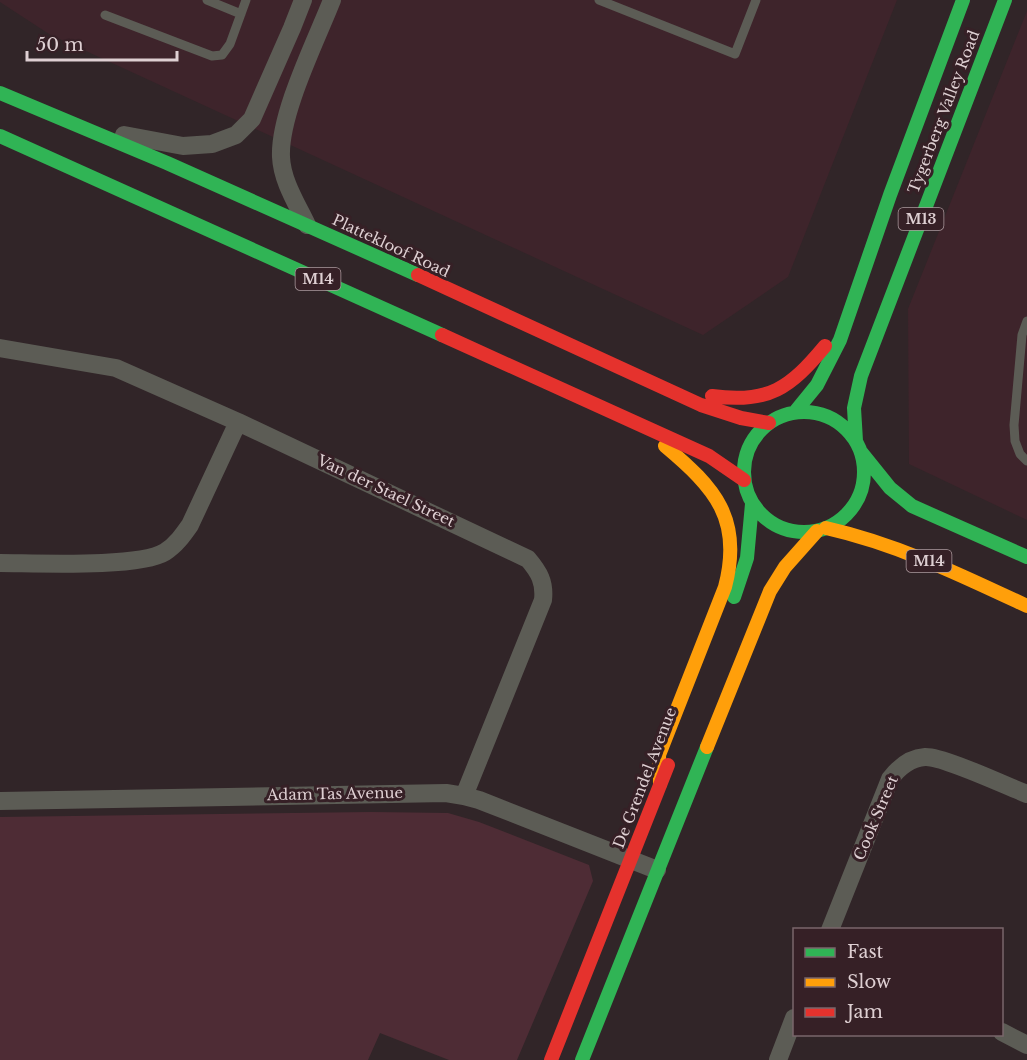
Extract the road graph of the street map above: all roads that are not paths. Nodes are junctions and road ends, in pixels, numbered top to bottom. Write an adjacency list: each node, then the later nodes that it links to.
1 (207, 0): 9 (lane)
2 (246, 0): 9 (lane)
3 (303, 0): 12 (street)
4 (332, 0): 14 (street)
5 (599, 0): 6 (lane)
6 (756, 0)
7 (963, 0): 15 (main road, Tygerberg Valley Road / M13)
8 (1005, 0): 23 (main road, Tygerberg Valley Road / M13)
9 (241, 14): 10 (lane)
10 (105, 15)
11 (0, 93): 12 (main road, Plattekloof Road)
12 (86, 128): 14 (main road, Plattekloof Road)
13 (0, 136): 21 (main road, M14)
14 (307, 225): 18 (main road, Plattekloof Road)
15 (865, 267): 18 (main road); 19 (main road, Tygerberg Valley Road / M13)
16 (1027, 321): 24 (lane)
17 (0, 348): 20 (street, Van der Stael Street)
18 (663, 386): 22 (main road, Plattekloof Road)
19 (795, 412): 22 (main road, M14); 23 (main road)
20 (238, 422): 29 (street); 33 (street, Van der Stael Street)
21 (636, 422): 25 (main road, M14); 31 (main road)
22 (769, 423): 25 (main road, M14)
23 (858, 446): 27 (main road); 28 (main road)
24 (1027, 461)
25 (744, 480): 26 (main road, M14)
26 (752, 504): 27 (main road, M14); 31 (main road, De Grendel Avenue)
27 (822, 530): 30 (main road, M14); 36 (main road)
28 (1027, 557)
29 (0, 563)
30 (1027, 606)
31 (660, 784): 35 (main road, De Grendel Avenue)
32 (1027, 794): 37 (street, Cook Street)
33 (464, 796): 34 (street, Adam Tas Avenue); 35 (street, Adam Tas Avenue)
34 (0, 801)
35 (631, 859): 36 (street, Adam Tas Avenue); 41 (main road, De Grendel Avenue)
36 (657, 870): 42 (main road)
37 (831, 928)
38 (793, 1023): 43 (street)
39 (1003, 1033): 40 (street)
40 (1027, 1046)
41 (550, 1060)
42 (582, 1060)
43 (778, 1060)

